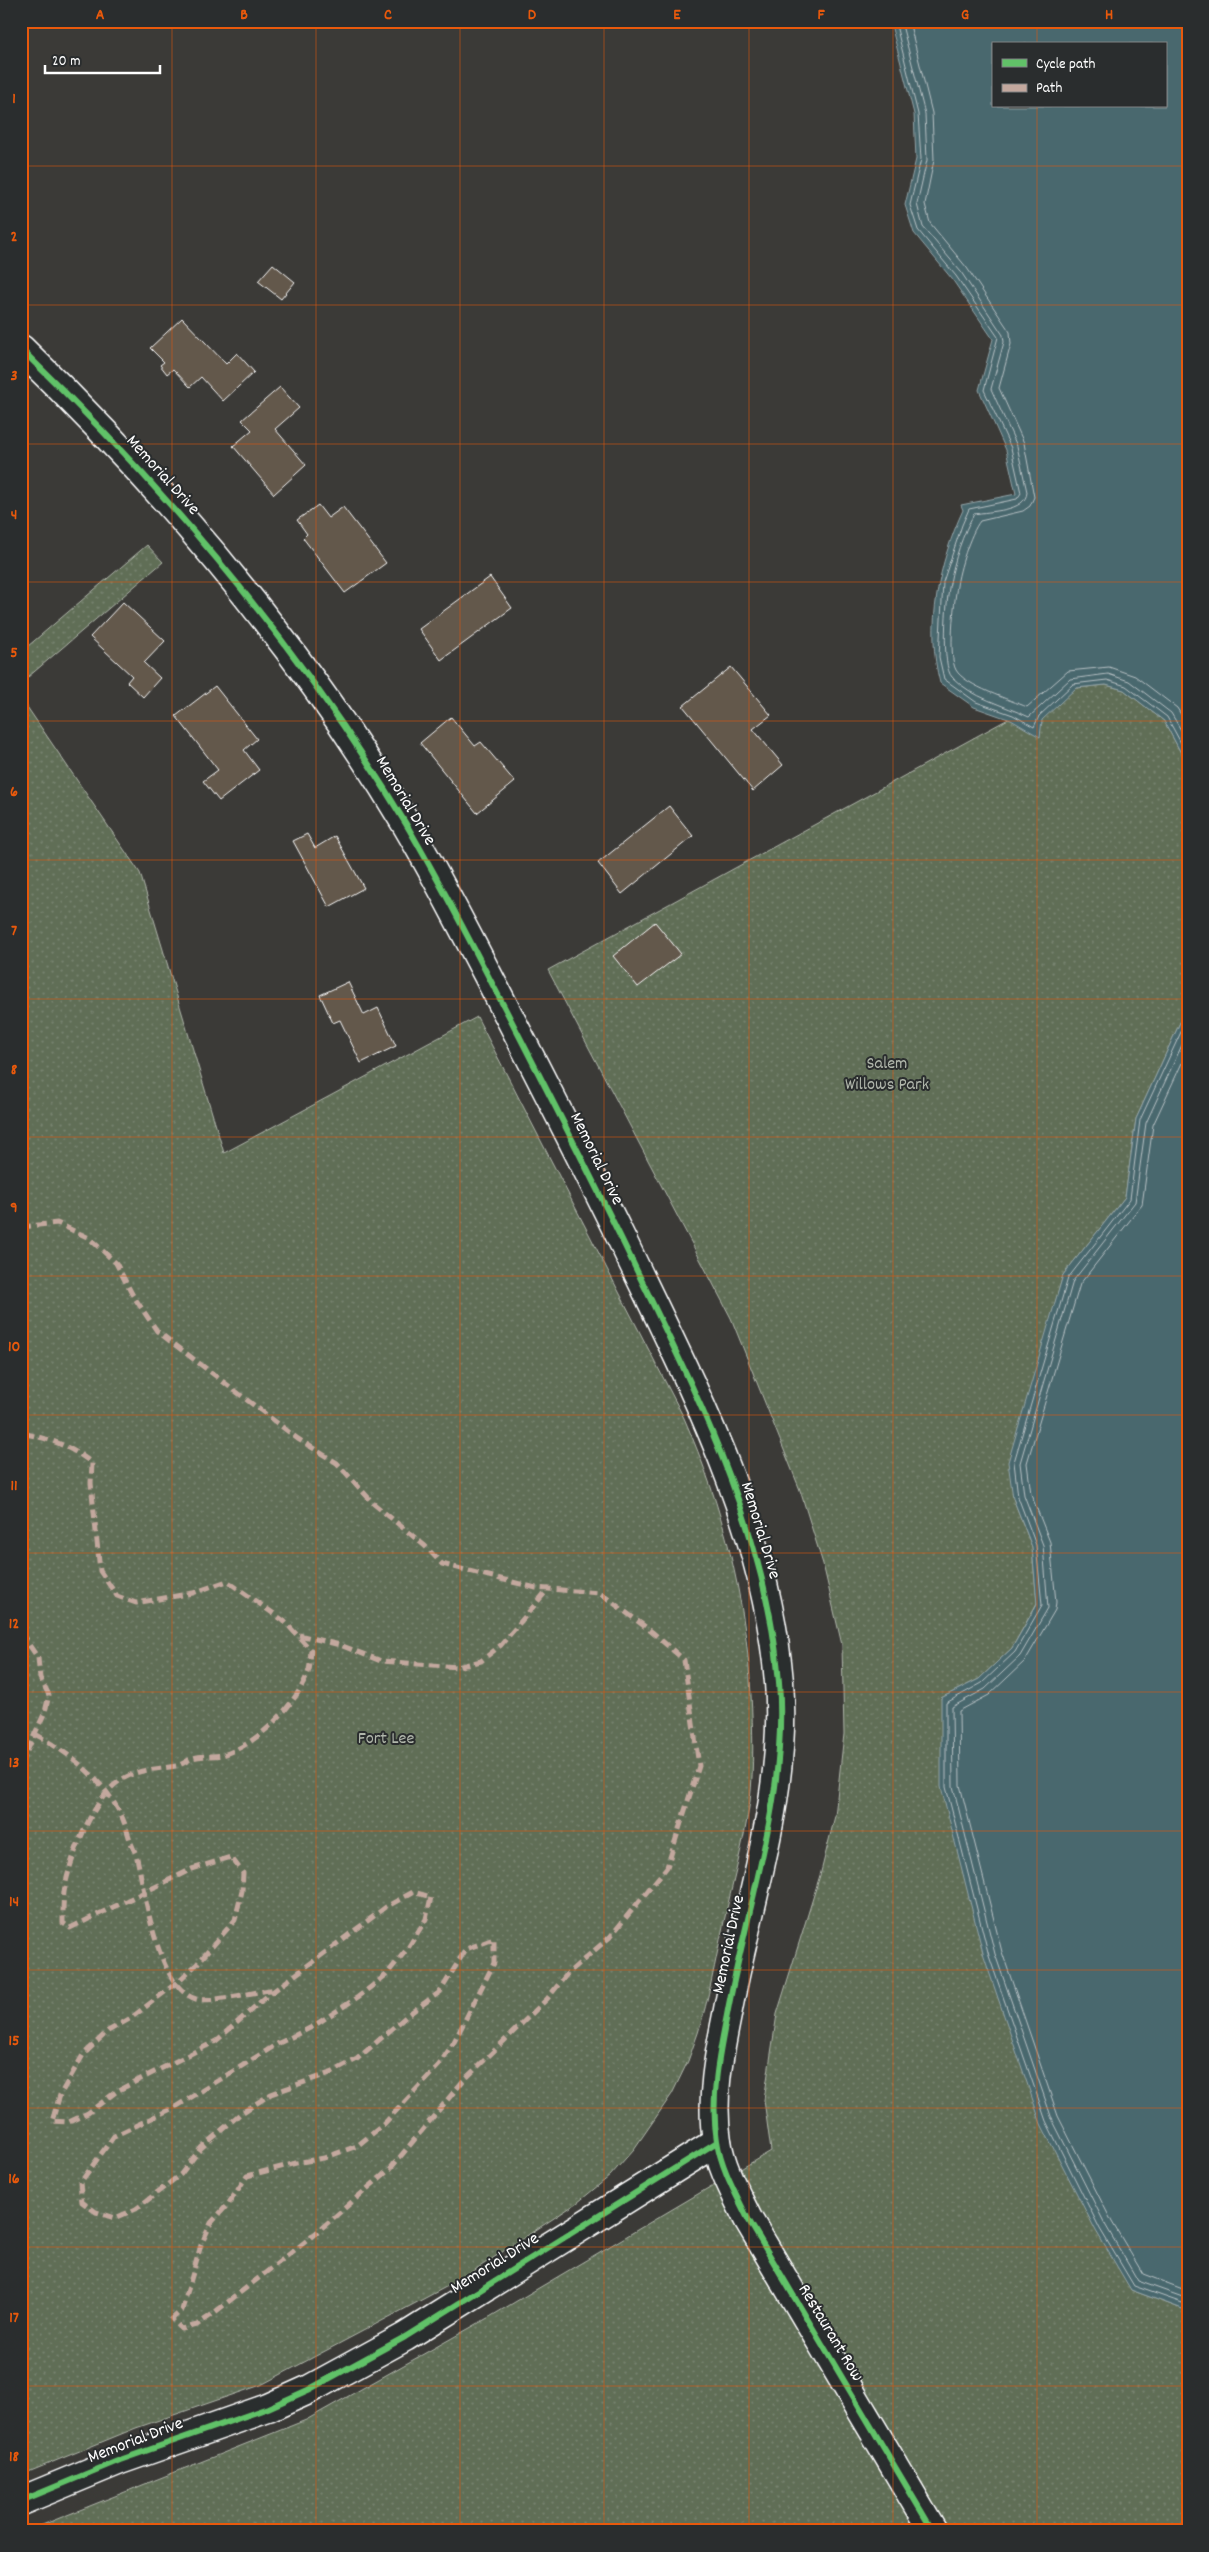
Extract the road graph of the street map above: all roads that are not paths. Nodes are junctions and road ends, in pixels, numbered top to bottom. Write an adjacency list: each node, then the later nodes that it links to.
1 (21, 349): 2 (street, Memorial Drive)
2 (717, 2142): 3 (street, Memorial Drive); 4 (street, Restaurant Row)
3 (21, 2501)
4 (933, 2531)

